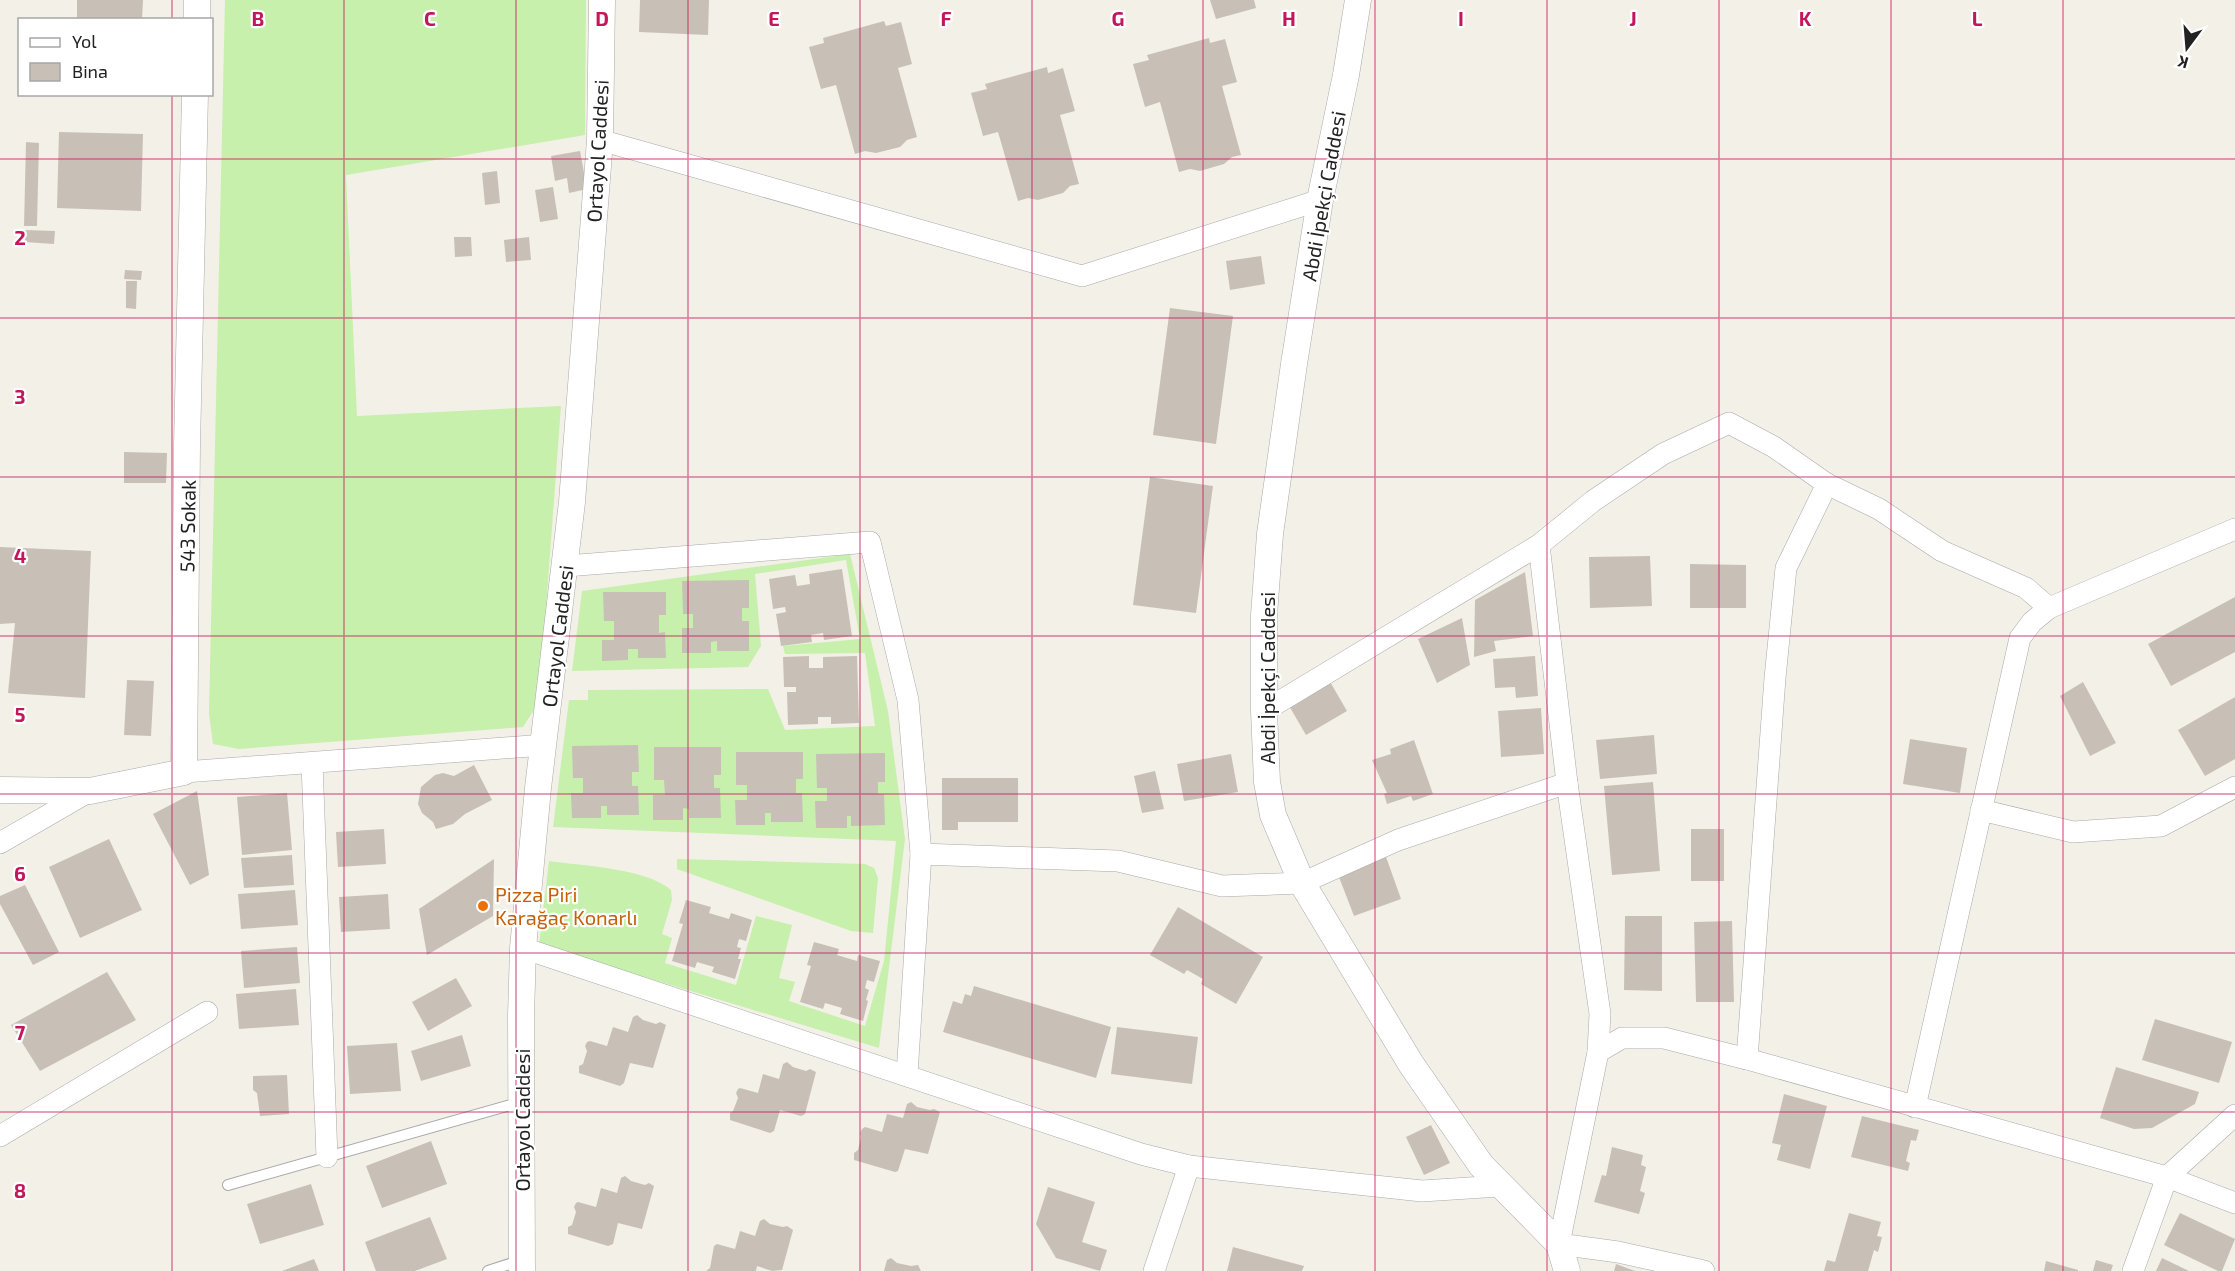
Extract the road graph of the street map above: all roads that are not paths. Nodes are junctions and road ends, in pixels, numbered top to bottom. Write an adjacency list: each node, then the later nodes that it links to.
1 (197, 0): 4 (street)
2 (602, 0): 6 (street, Ortayol Caddesi)
3 (1358, 0): 7 (street, Abdi İpekçi Caddesi)
4 (197, 18)
5 (195, 96): 16 (street, 543 Sokak)
6 (600, 140): 7 (street); 11 (street, Ortayol Caddesi)
7 (1320, 200): 13 (street, Abdi İpekçi Caddesi)
8 (1827, 484): 10 (street); 12 (street); 28 (street)
9 (2235, 529): 12 (street)
10 (1539, 545): 13 (street); 17 (street)
11 (566, 566): 14 (street, Ortayol Caddesi); 23 (street)
12 (2049, 608): 21 (street)
13 (1264, 711): 24 (street, Abdi İpekçi Caddesi)
14 (544, 745): 15 (street); 25 (street, Ortayol Caddesi)
15 (312, 763): 16 (street); 34 (street)
16 (184, 772): 20 (street)
17 (1567, 783): 24 (street); 27 (street)
18 (2235, 787): 21 (street)
19 (0, 790): 20 (street)
20 (90, 791): 22 (street)
21 (1981, 810): 31 (street)
22 (0, 843)
23 (921, 854): 24 (street); 29 (street)
24 (1302, 883): 38 (street, Abdi İpekçi Caddesi)
25 (523, 948): 29 (street); 30 (street, Ortayol Caddesi)
26 (207, 1012): 33 (street)
27 (1598, 1052): 28 (street); 40 (street)
28 (1747, 1059): 31 (street)
29 (907, 1075): 35 (street)
30 (523, 1101): 34 (lane); 41 (street, Ortayol Caddesi)
31 (1915, 1107): 36 (street)
32 (2235, 1114): 36 (street)
33 (0, 1136)
34 (327, 1157): 37 (lane)
35 (1189, 1166): 38 (street); 43 (street)
36 (2167, 1177): 39 (street); 46 (street)
37 (228, 1185)
38 (1500, 1186): 40 (street, Abdi İpekçi Caddesi)
39 (2235, 1203)
40 (1559, 1244): 44 (street, Abdi İpekçi Caddesi); 45 (street)
41 (522, 1266): 42 (lane)
42 (488, 1271)
43 (1154, 1271)
44 (1567, 1271)
45 (1704, 1271)
46 (2133, 1271)

